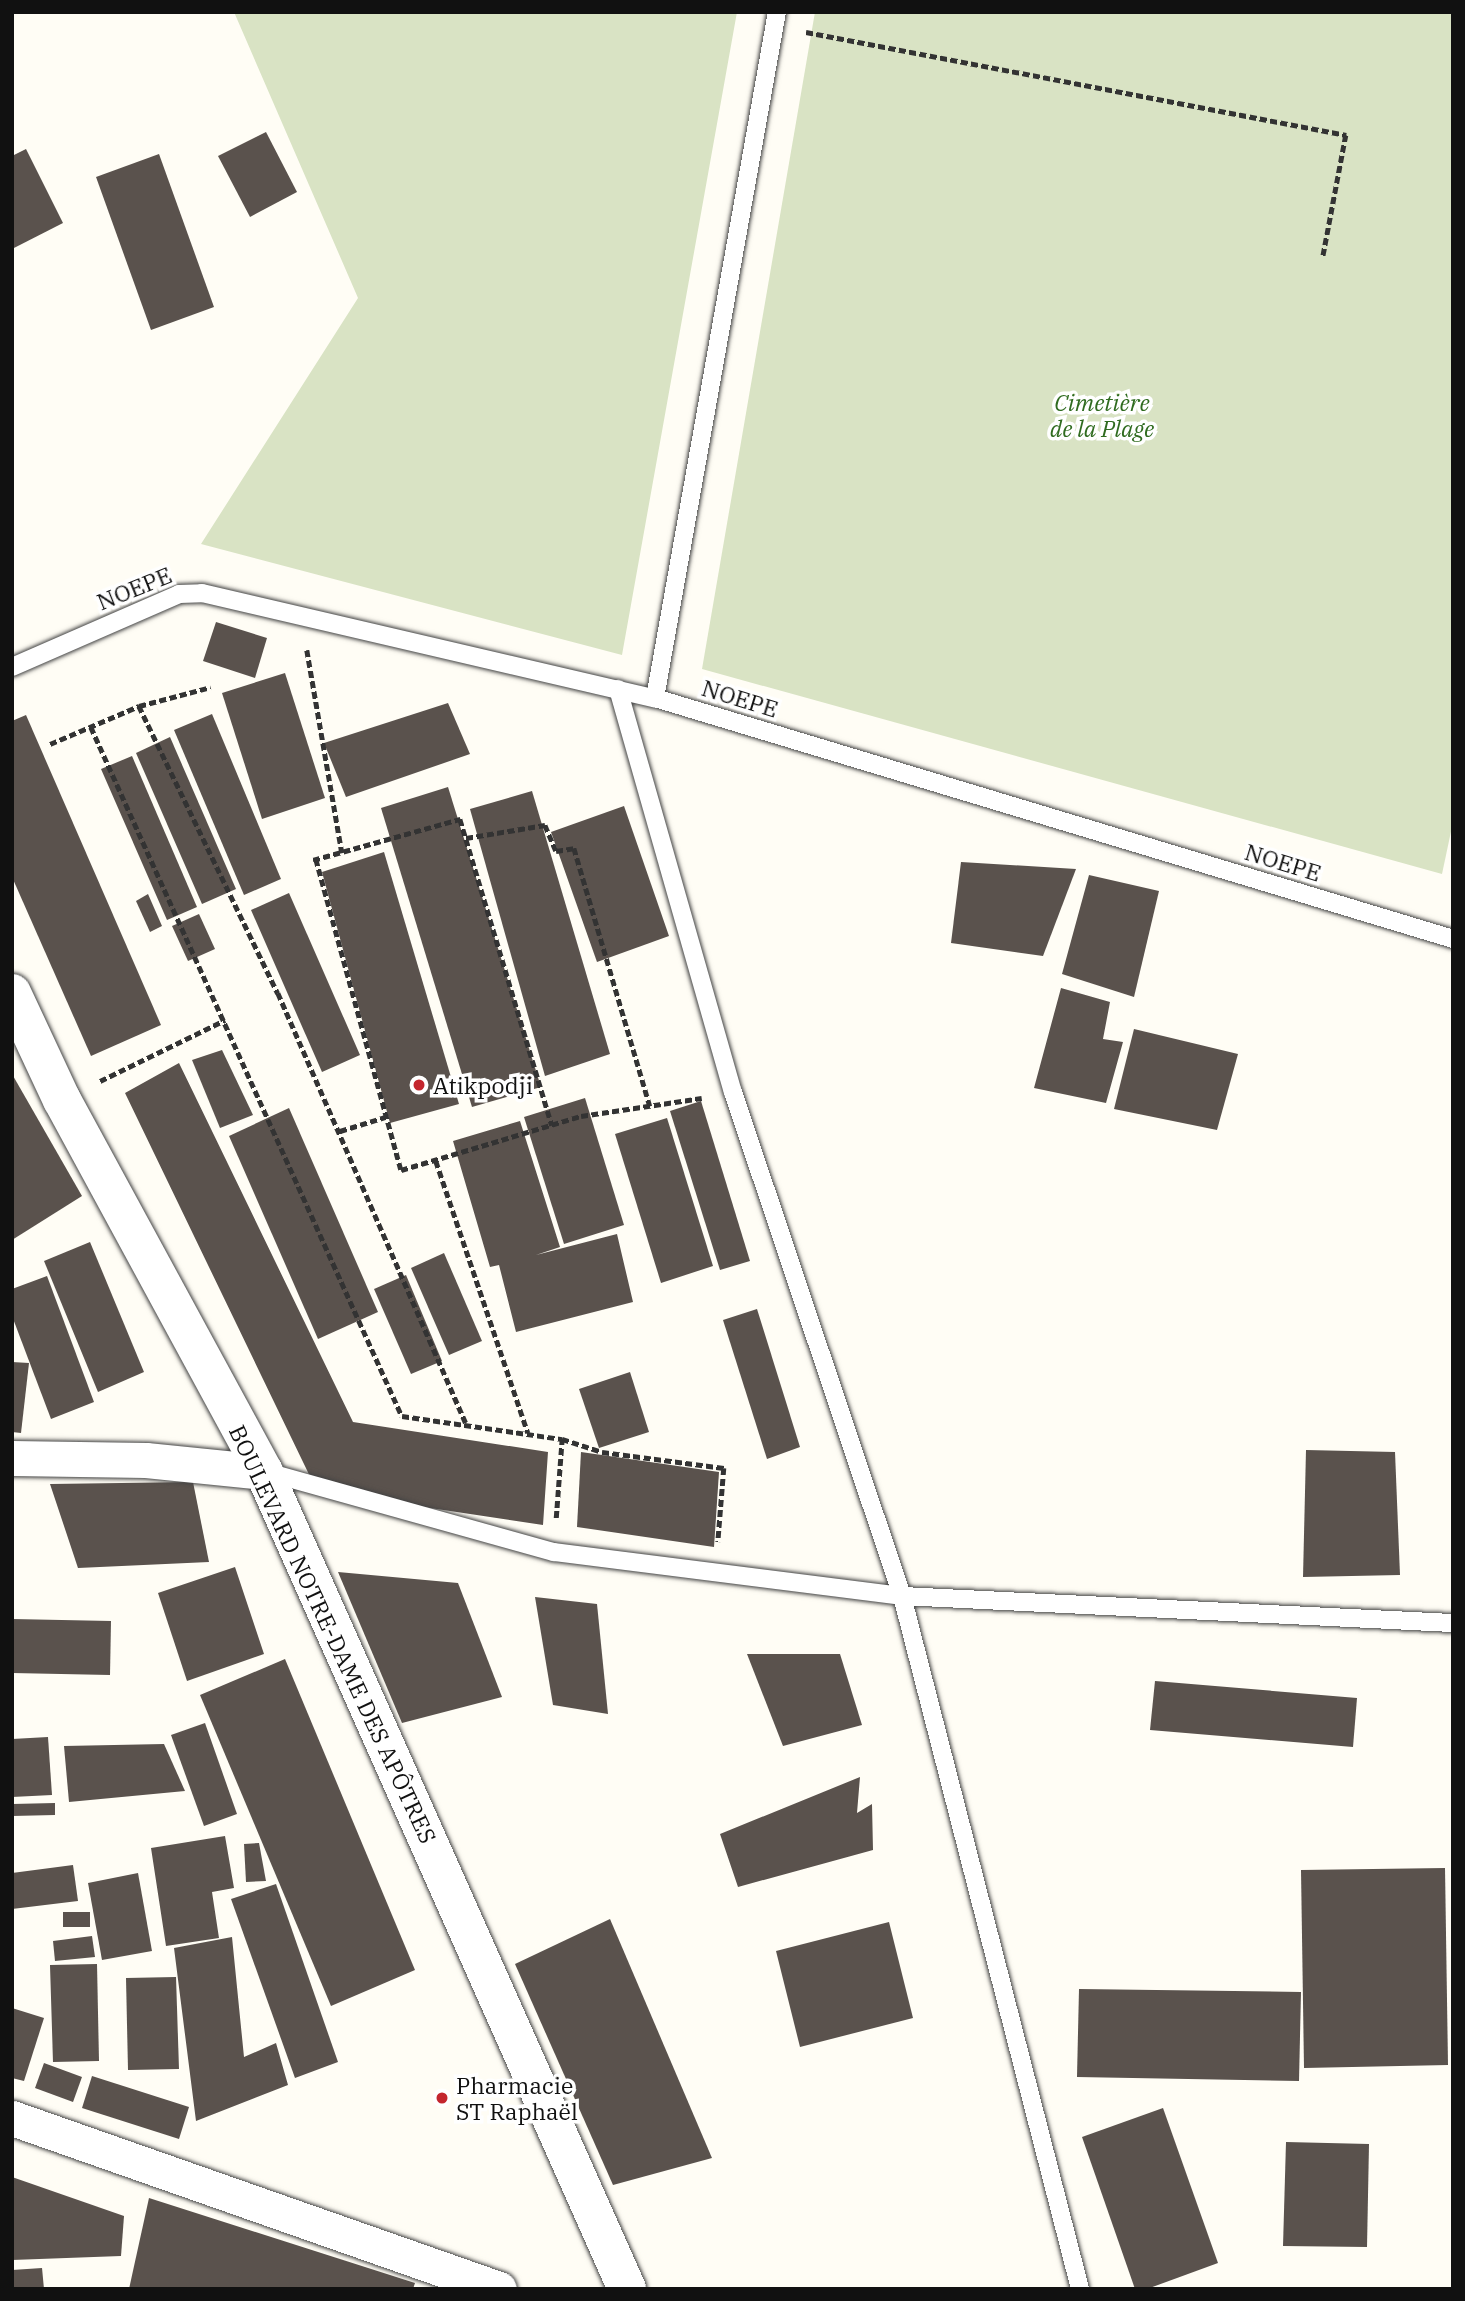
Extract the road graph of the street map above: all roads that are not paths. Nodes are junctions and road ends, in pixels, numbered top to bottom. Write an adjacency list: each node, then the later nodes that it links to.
1 (775, 19): 4 (lane)
2 (12, 667): 3 (lane, NOEPE)
3 (618, 689): 4 (lane, NOEPE); 9 (lane)
4 (655, 698): 5 (lane, NOEPE)
5 (1453, 939)
6 (12, 993): 8 (street, BOULEVARD NOTRE-DAME DES APÔTRES)
7 (12, 1458): 8 (street)
8 (264, 1472): 9 (lane); 13 (street, BOULEVARD NOTRE-DAME DES APÔTRES)
9 (902, 1596): 10 (lane); 14 (lane)
10 (1453, 1623)
11 (12, 2118): 12 (street)
12 (499, 2289)
13 (627, 2289)
14 (1080, 2289)

